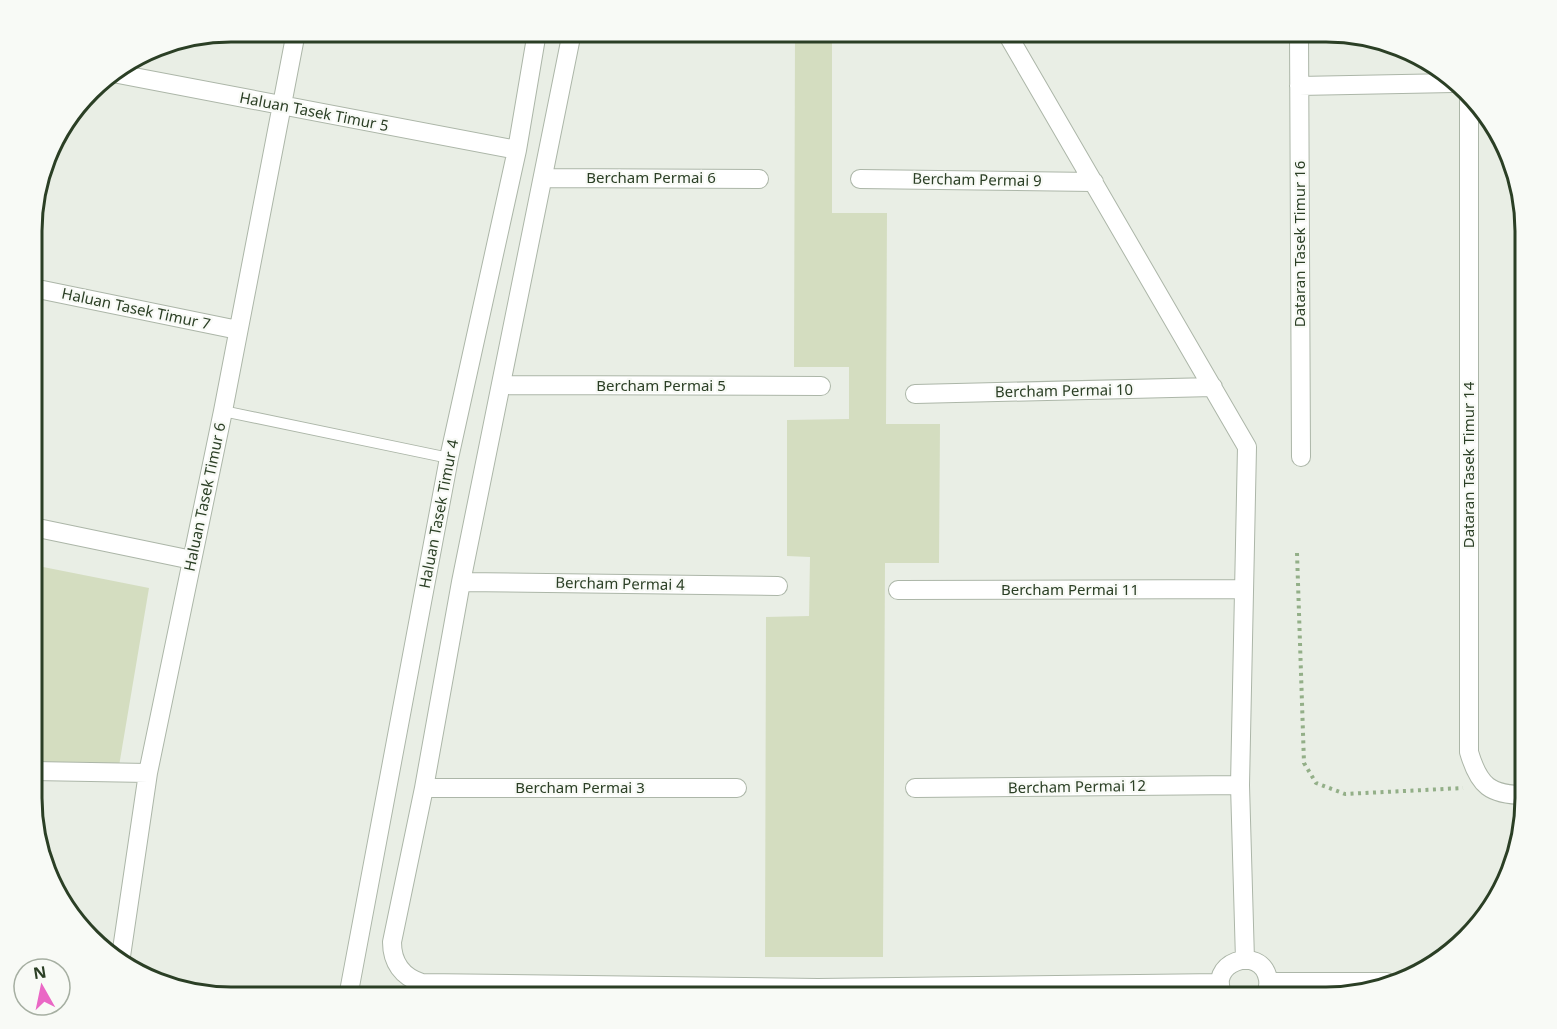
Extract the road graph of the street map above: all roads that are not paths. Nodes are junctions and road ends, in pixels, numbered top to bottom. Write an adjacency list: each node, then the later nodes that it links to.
1 (294, 42): 9 (street, Haluan Tasek Timur 6)
2 (535, 42): 11 (street, Haluan Tasek Timur 4)
3 (570, 42): 12 (street)
4 (1012, 42): 15 (street)
5 (1299, 42): 8 (street, Dataran Tasek Timur 16)
6 (124, 75): 9 (street, Haluan Tasek Timur 5)
7 (1443, 82): 8 (street)
8 (1299, 86): 23 (street, Dataran Tasek Timur 16)
9 (282, 106): 11 (street, Haluan Tasek Timur 5); 17 (street, Haluan Tasek Timur 6)
10 (1468, 107): 37 (street, Dataran Tasek Timur 14)
11 (517, 150): 24 (street, Haluan Tasek Timur 4)
12 (544, 178): 13 (street, Bercham Permai 6); 18 (street)
13 (759, 179)
14 (860, 179): 15 (street, Bercham Permai 9)
15 (1094, 182): 20 (street)
16 (42, 290): 17 (street, Haluan Tasek Timur 7)
17 (238, 330): 22 (street, Haluan Tasek Timur 6)
18 (501, 385): 19 (street, Bercham Permai 5); 27 (street)
19 (821, 387)
20 (1214, 387): 21 (street, Bercham Permai 10); 29 (street)
21 (915, 394)
22 (223, 411): 24 (lane); 26 (street, Haluan Tasek Timur 6)
23 (1301, 457)
24 (449, 458): 41 (street, Haluan Tasek Timur 4)
25 (42, 529): 26 (street)
26 (192, 560): 32 (street, Haluan Tasek Timur 6)
27 (461, 582): 28 (street, Bercham Permai 4); 34 (street)
28 (778, 586)
29 (1243, 589): 30 (street, Bercham Permai 11); 33 (street)
30 (898, 590)
31 (42, 771): 32 (street)
32 (148, 773): 38 (street, Haluan Tasek Timur 6)
33 (1240, 785): 36 (street, Bercham Permai 12); 39 (street)
34 (424, 788): 35 (street, Bercham Permai 3); 42 (street)
35 (737, 788)
36 (915, 788)
37 (1515, 795)
38 (122, 952)
39 (1245, 960): 43 (street); 44 (street)
40 (1356, 984): 45 (street)
41 (350, 987)
42 (580, 987)
43 (1222, 987)
44 (1267, 987)
45 (1312, 987)

